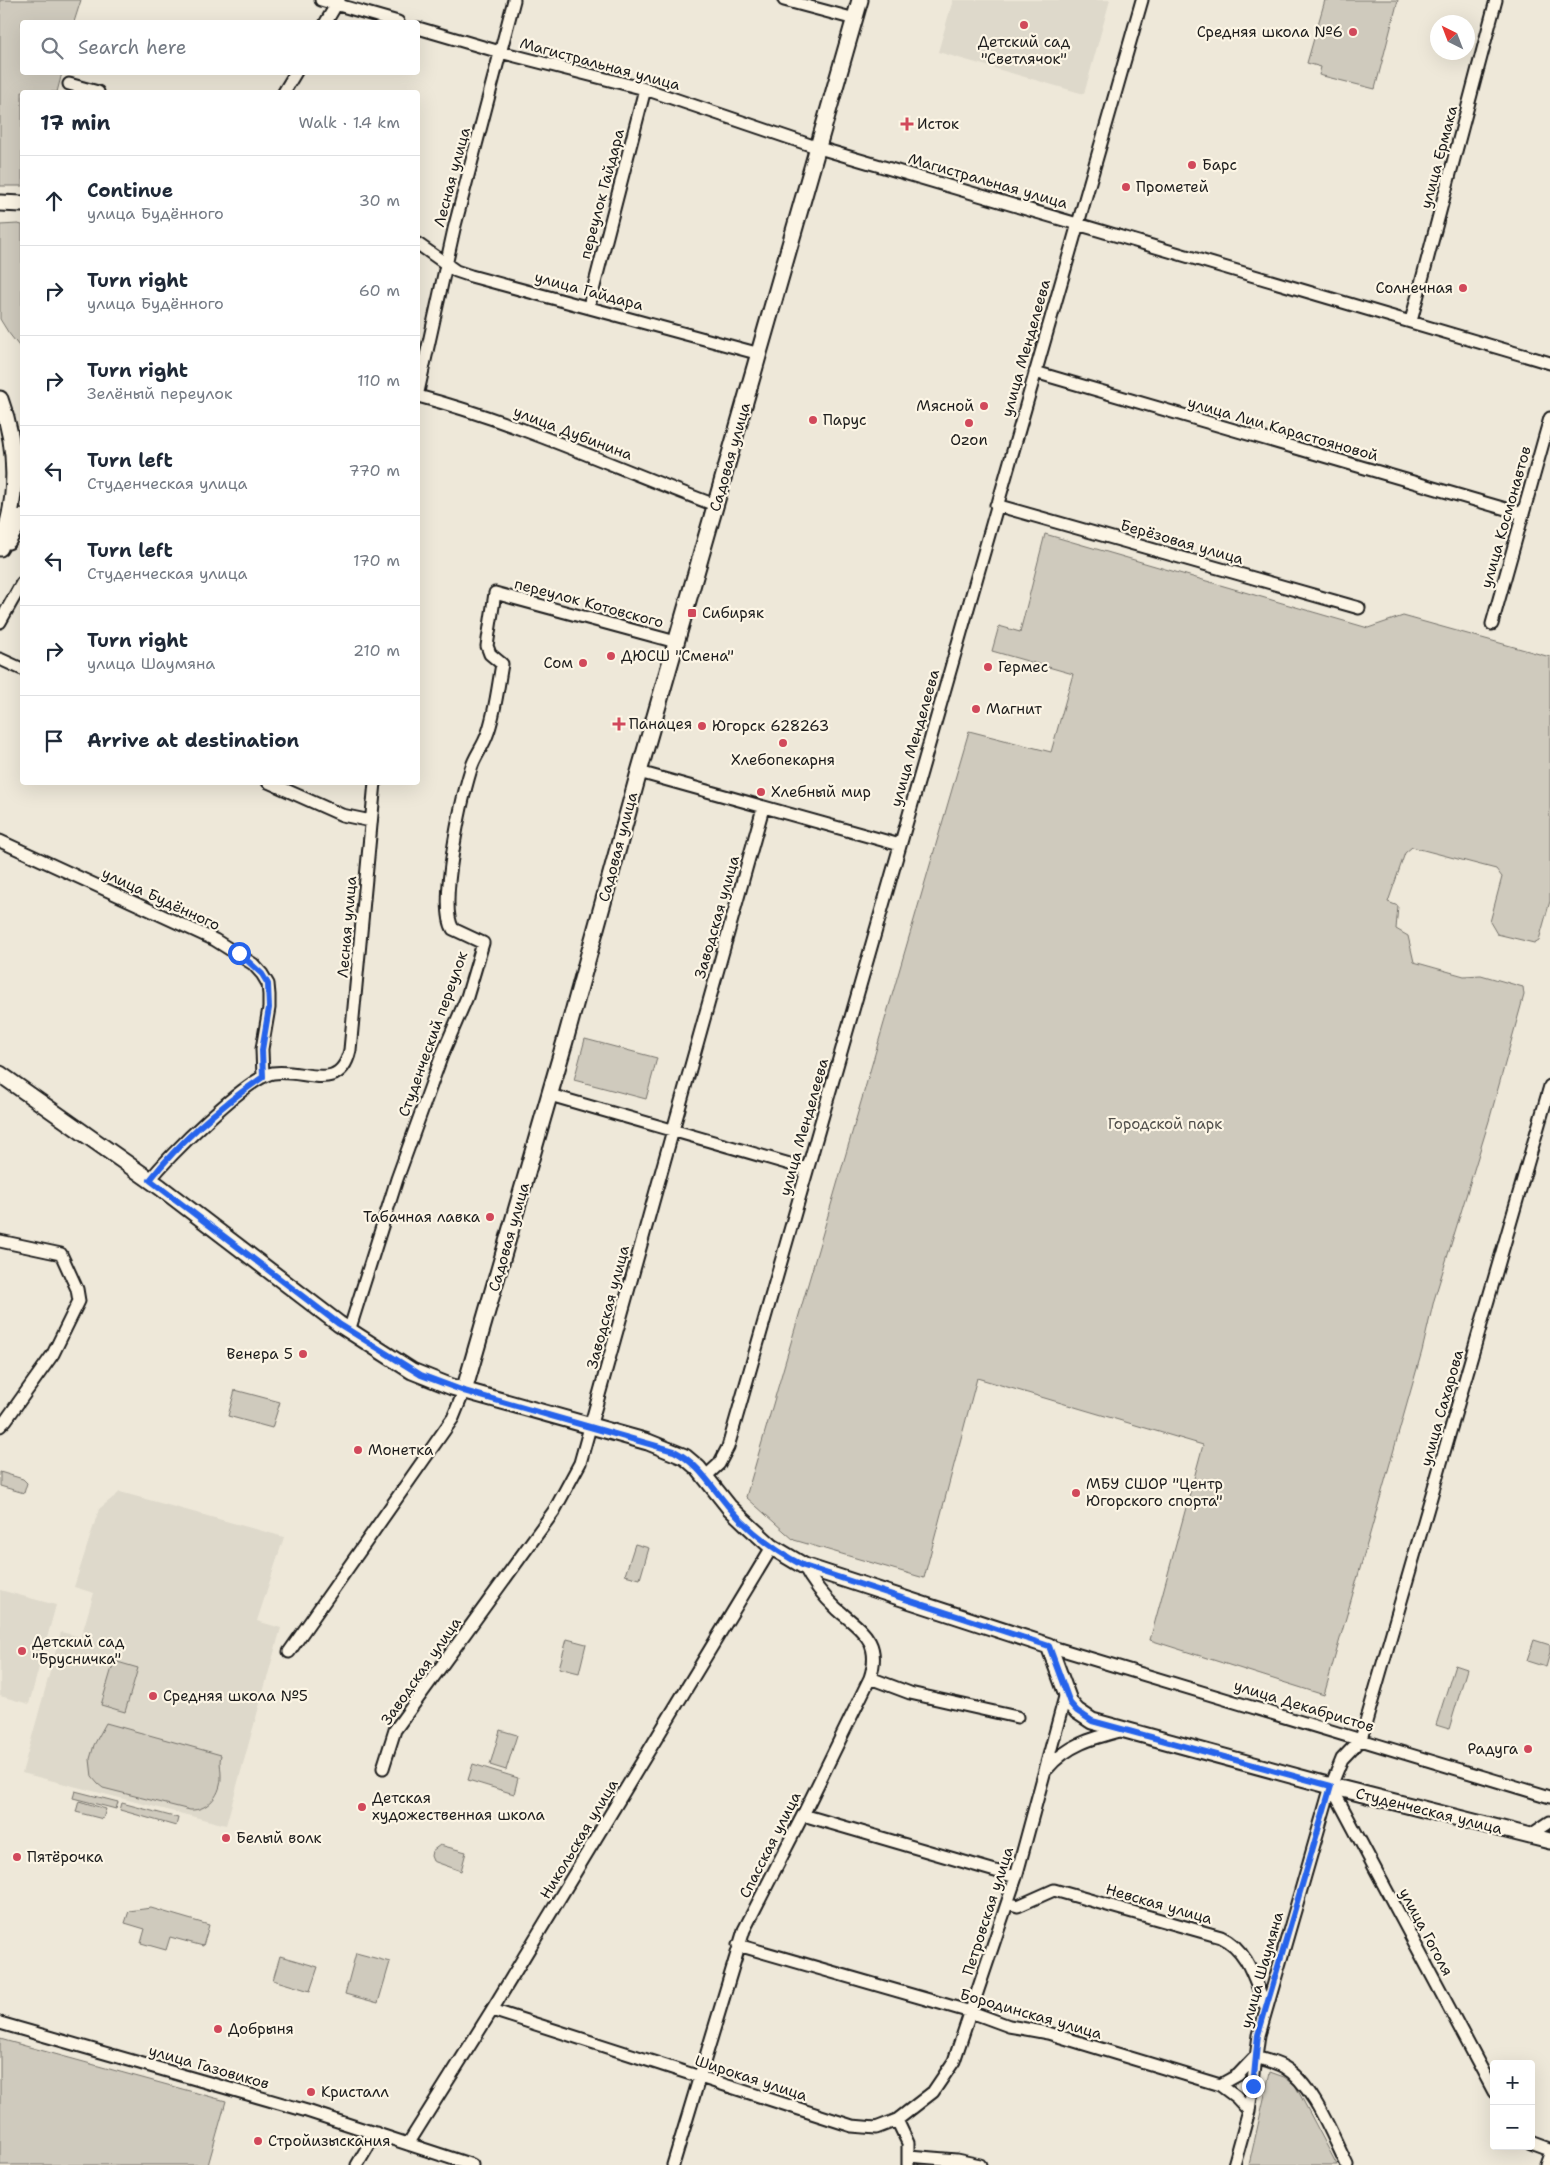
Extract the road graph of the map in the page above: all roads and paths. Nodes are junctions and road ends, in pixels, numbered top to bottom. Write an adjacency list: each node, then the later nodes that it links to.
1 (321, 0): 7 (street)
2 (514, 0): 12 (street, Лесная улица)
3 (784, 0): 8 (street)
4 (860, 0): 8 (street, Садовая улица)
5 (1142, 0): 21 (street, улица Менделеева)
6 (1496, 0): 25 (street, улица Ермака)
7 (338, 2): 9 (street); 10 (street)
8 (855, 19): 18 (street, Садовая улица)
9 (327, 20)
10 (392, 20)
11 (420, 29): 12 (street, Магистральная улица)
12 (500, 52): 17 (street, Магистральная улица); 23 (street, Лесная улица)
13 (294, 75): 16 (street)
14 (69, 84): 15 (street)
15 (91, 90)
16 (285, 90)
17 (645, 90): 18 (street, Магистральная улица); 24 (street, переулок Гайдара)
18 (819, 148): 21 (street, Магистральная улица); 26 (street, Садовая улица)
19 (0, 203): 20 (street)
20 (20, 204)
21 (1078, 222): 25 (street, Магистральная улица); 28 (street, улица Менделеева)
22 (420, 245): 23 (street, улица Гайдара)
23 (446, 264): 24 (street, улица Гайдара); 29 (street, Лесная улица)
24 (589, 306): 26 (street, улица Гайдара)
25 (1411, 321): 27 (street, Магистральная улица)
26 (760, 354): 35 (street, Садовая улица)
27 (1550, 362)
28 (1034, 372): 36 (street, улица Менделеева); 37 (street, улица Лии Карастояновой)
29 (420, 385)
30 (420, 395): 35 (street, улица Дубинина)
31 (0, 399): 32 (street)
32 (7, 416): 34 (street); 39 (street)
33 (1550, 418): 37 (street, улица Космонавтов)
34 (20, 430)
35 (716, 505): 46 (street, Садовая улица)
36 (996, 505): 43 (street, Берёзовая улица); 55 (street, улица Менделеева)
37 (1523, 514): 45 (street, улица Космонавтов)
38 (20, 520): 40 (street)
39 (0, 548)
40 (0, 555)
41 (20, 587): 44 (street)
42 (495, 592): 46 (street, переулок Котовского); 65 (street, Студенческий переулок)
43 (1359, 608)
44 (0, 622)
45 (1492, 624)
46 (676, 642): 49 (street, Садовая улица)
47 (0, 658): 48 (street)
48 (20, 668)
49 (639, 772): 52 (street); 59 (street, Садовая улица)
50 (275, 785): 53 (street)
51 (375, 785): 53 (street, Лесная улица)
52 (763, 808): 55 (street); 61 (street, Заводская улица)
53 (371, 821): 57 (street, Лесная улица)
54 (0, 841): 57 (street, улица Будённого)
55 (900, 846): 62 (street, улица Менделеева)
56 (0, 1074): 63 (street)
57 (263, 1077): 63 (street)
58 (1550, 1086): 60 (street, улица Сахарова)
59 (550, 1095): 61 (street); 66 (street, Садовая улица)
60 (1548, 1102): 78 (street, улица Сахарова)
61 (672, 1130): 62 (street); 68 (street, Заводская улица)
62 (807, 1169): 69 (street, улица Менделеева)
63 (150, 1180): 65 (street)
64 (0, 1241): 67 (street)
65 (349, 1331): 66 (street)
66 (464, 1391): 68 (street); 73 (street, Садовая улица)
67 (0, 1426)
68 (591, 1426): 69 (street); 79 (street, Заводская улица)
69 (705, 1477): 70 (street)
70 (772, 1547): 71 (street); 91 (street, Никольская улица)
71 (804, 1566): 72 (street); 74 (street, Спасская улица)
72 (1049, 1646): 75 (street, Студенческая улица); 78 (street, улица Декабристов)
73 (289, 1652)
74 (870, 1678): 76 (street); 83 (street, Спасская улица)
75 (1066, 1693): 77 (street, Студенческая улица); 80 (street, Петровская улица)
76 (1017, 1717)
77 (1124, 1730): 80 (street, Петровская улица); 81 (street, Студенческая улица)
78 (1361, 1739): 81 (street, улица Шаумяна); 82 (street, улица Декабристов)
79 (383, 1768)
80 (1043, 1775): 87 (street, Петровская улица)
81 (1331, 1786): 85 (street, Студенческая улица); 90 (street, улица Шаумяна); 96 (street, улица Гоголя)
82 (1549, 1797)
83 (803, 1815): 87 (street); 89 (street, Спасская улица)
84 (1550, 1822): 85 (street)
85 (1529, 1836): 86 (street, Студенческая улица)
86 (1550, 1841)
87 (1016, 1878): 88 (street, Петровская улица)
88 (1008, 1903): 90 (street, Невская улица); 92 (street, Петровская улица)
89 (738, 1945): 92 (street, Бородинская улица); 95 (street, Спасская улица)
90 (1266, 2008): 94 (street, улица Шаумяна)
91 (492, 2010): 95 (street, Широкая улица); 101 (street, Никольская улица)
92 (971, 2012): 97 (street, Бородинская улица); 99 (street, Петровская улица)
93 (0, 2023): 100 (street, улица Газовиков)
94 (1255, 2057): 97 (street); 98 (street, улица Шаумяна); 111 (street)
95 (698, 2077): 99 (street, Широкая улица); 108 (street, Спасская улица)
96 (1490, 2084)
97 (1220, 2085): 98 (street, Бородинская улица)
98 (1249, 2111): 110 (street, улица Шаумяна)
99 (897, 2120): 105 (street)
100 (376, 2133): 101 (street, улица Газовиков); 106 (street)
101 (408, 2144): 107 (street, улица Газовиков)
102 (1535, 2144): 103 (street)
103 (1550, 2150)
104 (1550, 2154): 112 (street)
105 (908, 2160): 109 (street)
106 (357, 2165)
107 (472, 2165)
108 (673, 2165)
109 (980, 2165)
110 (1234, 2165)
111 (1347, 2165)
112 (1546, 2165)

